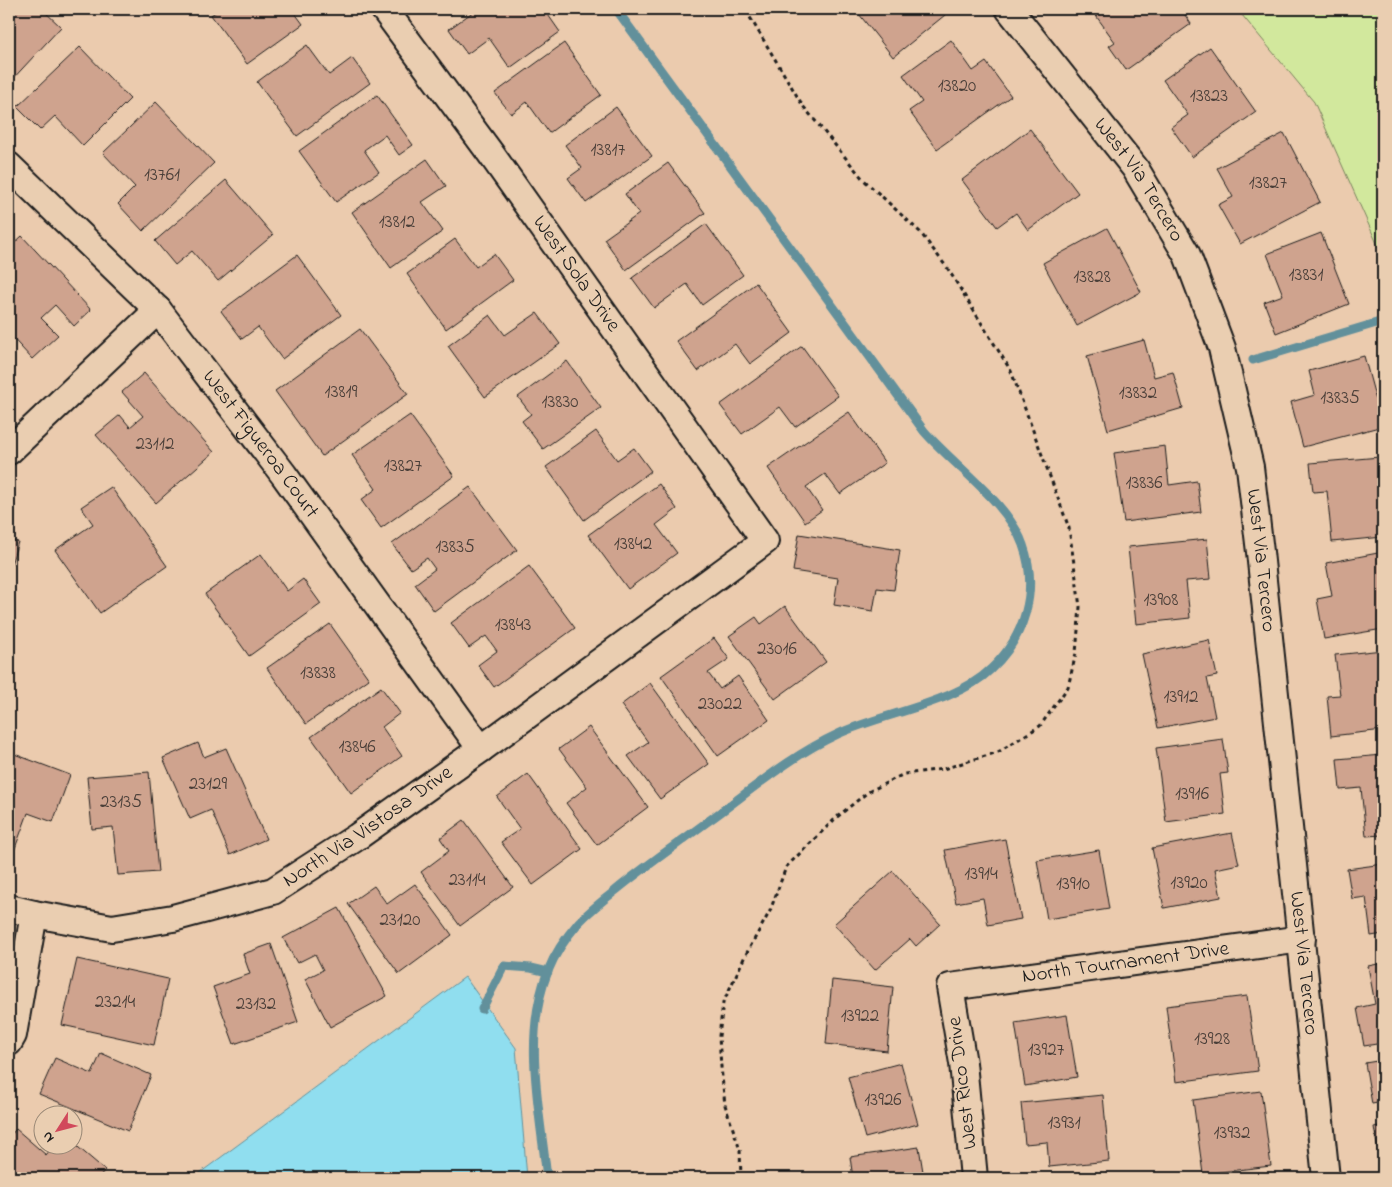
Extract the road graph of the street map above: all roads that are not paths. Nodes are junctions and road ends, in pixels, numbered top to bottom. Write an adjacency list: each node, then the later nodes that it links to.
1 (384, 9): 6 (street, West Sola Drive)
2 (1009, 9): 10 (street, West Via Tercero)
3 (9, 166): 4 (street, West Figueroa Court)
4 (158, 310): 5 (street); 7 (street, West Figueroa Court)
5 (9, 450)
6 (765, 541): 7 (street, North Via Vistosa Drive)
7 (481, 749): 9 (street, North Via Vistosa Drive)
8 (9, 908): 9 (street, North Via Vistosa Drive)
9 (34, 914): 12 (street)
10 (1302, 939): 11 (street, North Tournament Drive); 14 (street, West Via Tercero)
11 (950, 987): 13 (street, West Rico Drive)
12 (9, 1042)
13 (974, 1178)
14 (1326, 1178)

